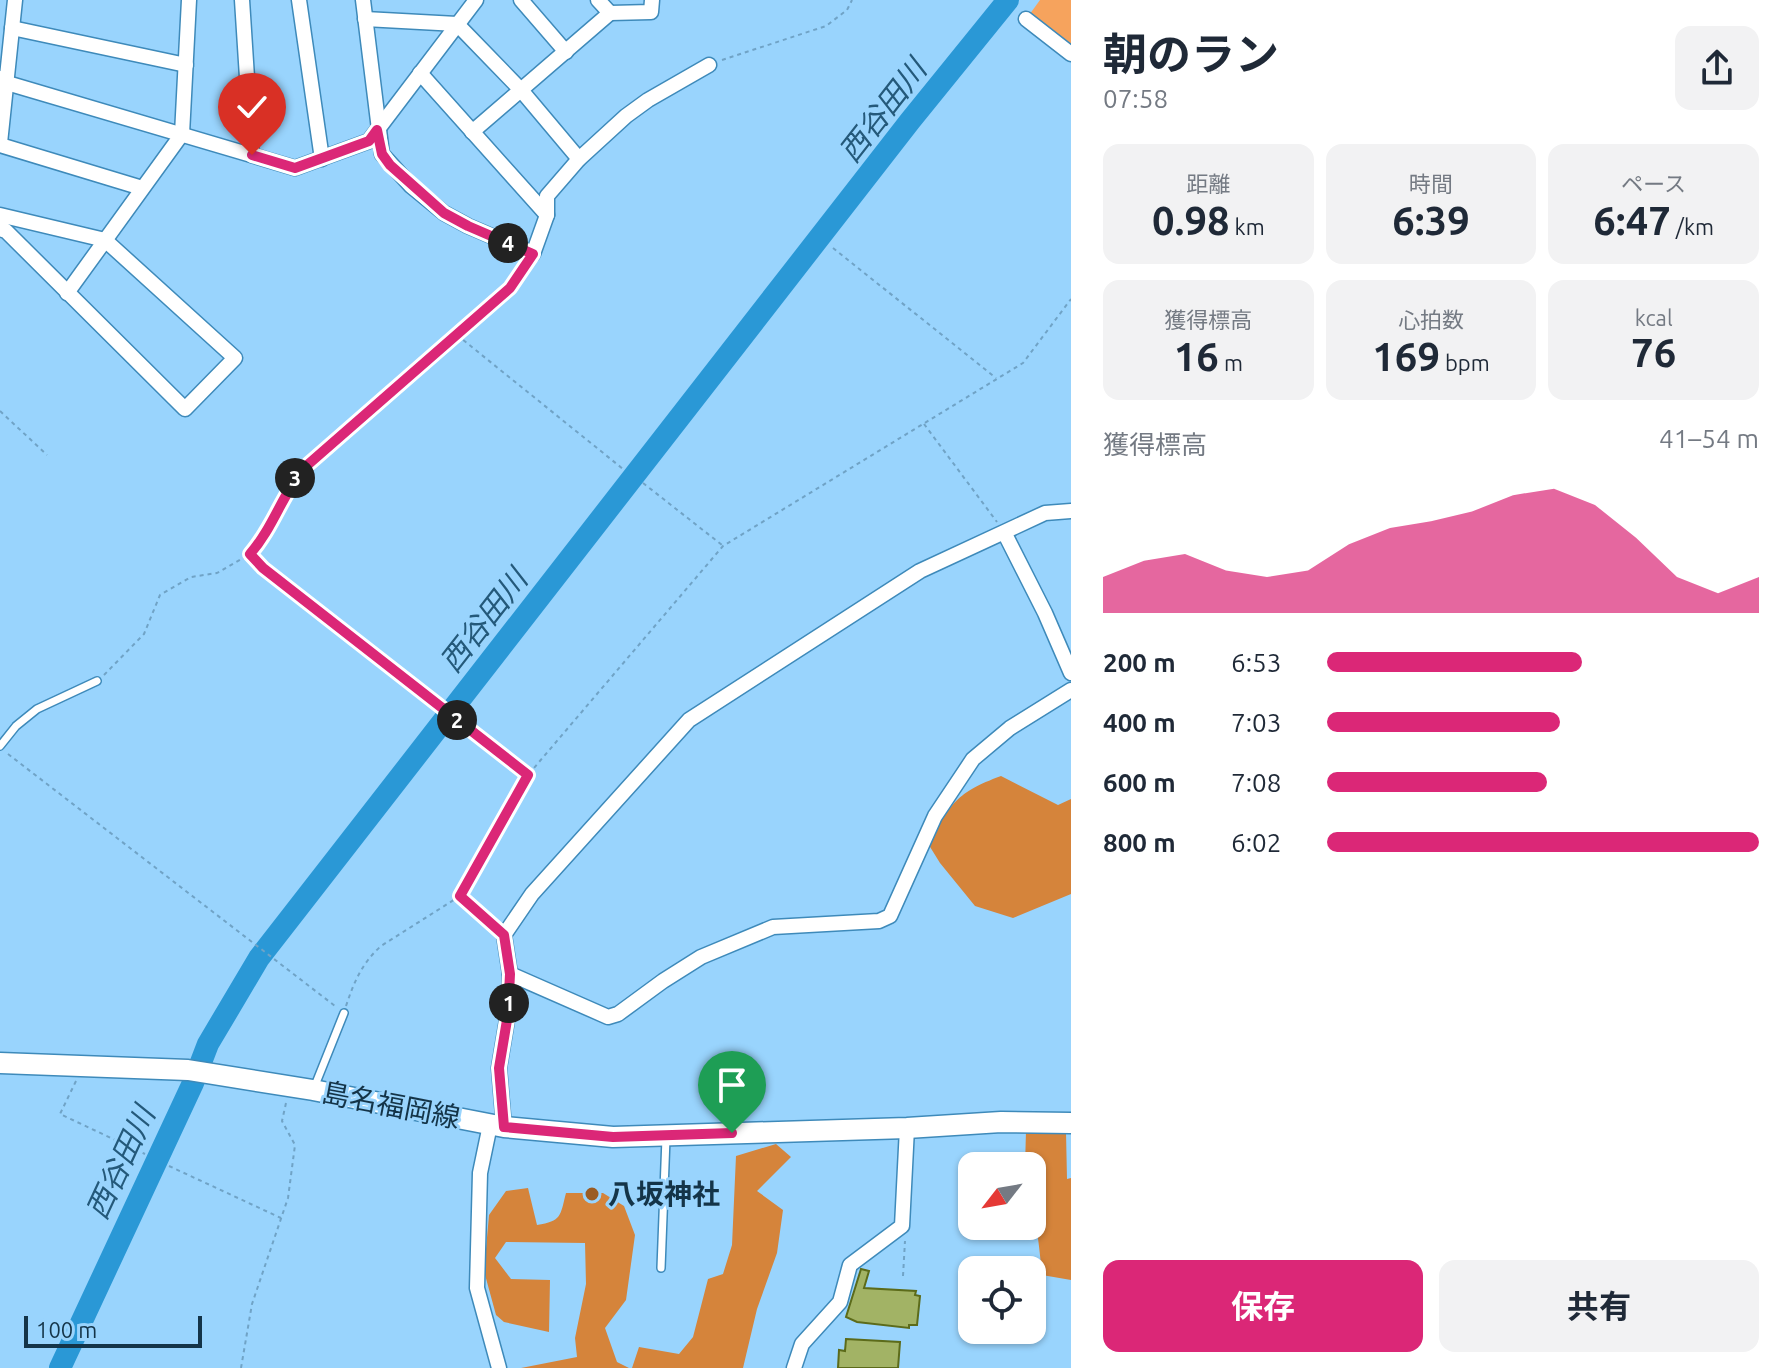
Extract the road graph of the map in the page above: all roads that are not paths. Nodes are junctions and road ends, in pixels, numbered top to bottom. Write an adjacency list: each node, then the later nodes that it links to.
1 (15, 0): 14 (street)
2 (189, 0): 17 (street)
3 (242, 0): 26 (street)
4 (299, 0): 27 (street)
5 (363, 0): 11 (street)
6 (476, 0): 13 (street)
7 (521, 0): 15 (street)
8 (598, 0): 10 (street)
9 (652, 0): 10 (street)
10 (610, 13): 15 (street)
11 (365, 19): 13 (street); 22 (street)
12 (1026, 19): 16 (street)
13 (457, 24): 19 (street); 21 (street)
14 (12, 28): 17 (street); 20 (street)
15 (566, 52): 21 (street)
16 (1071, 54)
17 (186, 65): 24 (street)
18 (709, 65): 28 (street)
19 (420, 73): 22 (street); 23 (street)
20 (3, 80): 24 (street); 25 (street)
21 (521, 90): 23 (street); 28 (street)
22 (377, 130): 27 (street); 31 (street)
23 (472, 132): 31 (street)
24 (182, 134): 26 (street); 29 (street)
25 (0, 144): 29 (street)
26 (252, 155): 27 (street)
27 (322, 159)
28 (579, 159): 31 (street)
29 (142, 188): 33 (street)
30 (0, 215): 33 (street)
31 (547, 215)
32 (0, 229): 34 (street)
33 (105, 240): 34 (street); 34 (street)
34 (67, 293)
35 (1071, 511): 36 (street)
36 (1005, 534): 37 (street); 41 (street)
37 (1071, 673)
38 (97, 681): 40 (lane)
39 (1071, 690): 41 (street)
40 (0, 747)
41 (510, 974): 46 (street)
42 (344, 1013): 44 (lane)
43 (0, 1063): 44 (main road, 島名福岡線)
44 (313, 1090): 46 (main road, 島名福岡線)
45 (1071, 1123): 47 (main road, 島名福岡線)
46 (497, 1126): 48 (main road, 島名福岡線); 50 (street)
47 (907, 1128): 48 (main road, 島名福岡線); 51 (street)
48 (666, 1136): 49 (lane)
49 (661, 1268)
50 (499, 1368)
51 (794, 1368)

